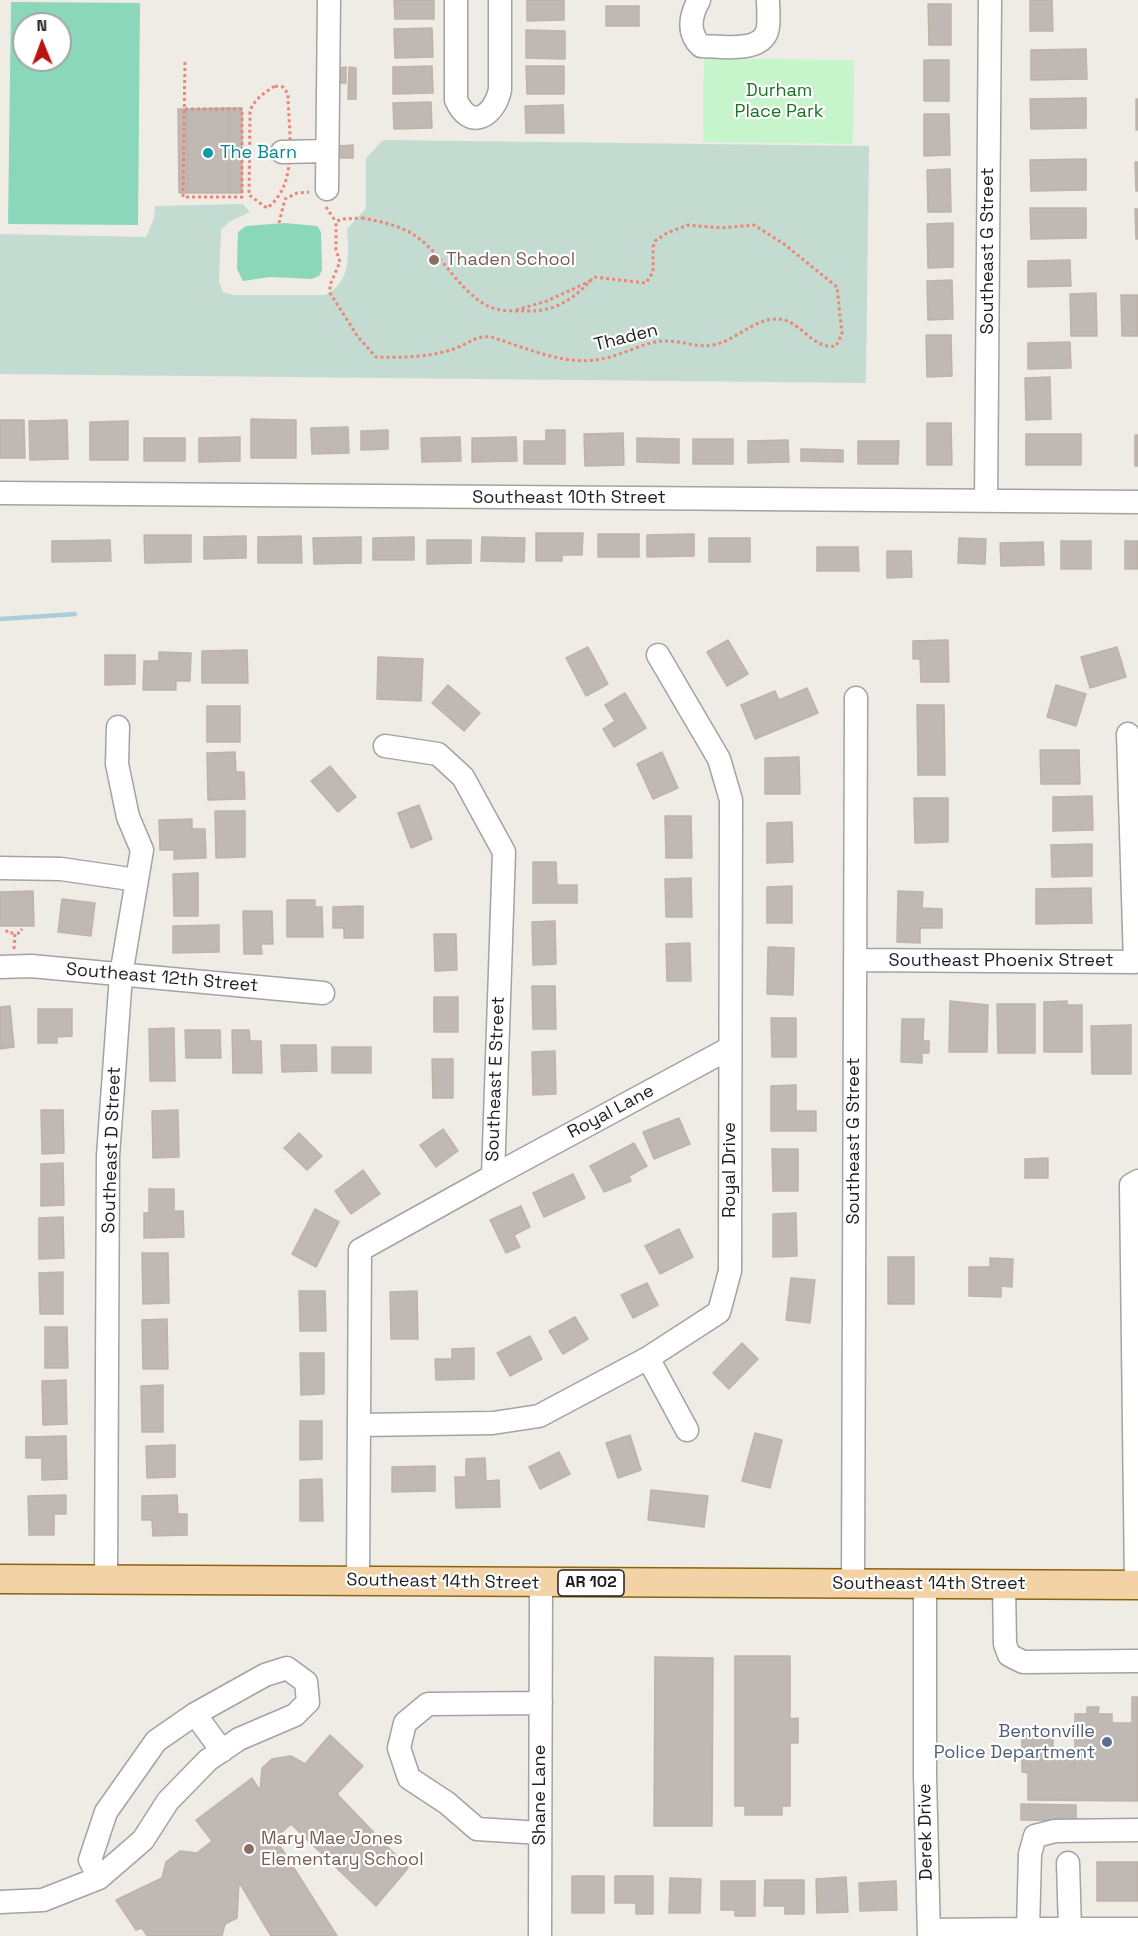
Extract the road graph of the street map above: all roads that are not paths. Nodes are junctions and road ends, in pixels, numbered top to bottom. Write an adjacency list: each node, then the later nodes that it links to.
1 (329, 0): 7 (street)
2 (456, 0): 3 (street)
3 (500, 0)
4 (699, 0): 5 (street)
5 (768, 0)
6 (990, 0): 11 (street, Southeast G Street)
7 (327, 151): 8 (street); 9 (street)
8 (282, 152)
9 (321, 192)
10 (0, 493): 11 (street, Southeast 10th Street)
11 (986, 501): 12 (street, Southeast 10th Street)
12 (1138, 502)
13 (658, 655): 24 (street, Royal Drive)
14 (856, 698): 20 (street, Southeast G Street)
15 (118, 727): 19 (street, Southeast D Street)
16 (1128, 734): 20 (street, Southeast Phoenix Street)
17 (385, 746): 25 (street, Southeast E Street)
18 (0, 868): 19 (street)
19 (137, 880): 22 (street, Southeast D Street)
20 (855, 960): 36 (street, Southeast G Street)
21 (0, 967): 22 (street, Southeast 12th Street)
22 (121, 975): 23 (street, Southeast 12th Street); 33 (street, Southeast D Street)
23 (323, 993)
24 (729, 1048): 25 (street, Royal Lane); 29 (street, Royal Drive)
25 (493, 1176): 30 (street, Southeast E Street)
26 (1137, 1181): 27 (street)
27 (1134, 1226): 28 (street)
28 (1134, 1272): 39 (street)
29 (648, 1358): 30 (street, Royal Drive); 31 (street)
30 (359, 1425): 34 (street, Southeast E Street)
31 (687, 1430)
32 (0, 1579): 33 (main road, Southeast 14th Street / AR 102)
33 (106, 1580): 34 (main road, Southeast 14th Street / AR 102)
34 (358, 1581): 35 (main road, Southeast 14th Street / AR 102)
35 (541, 1583): 36 (main road, Southeast 14th Street / AR 102); 41 (street, Shane Lane)
36 (853, 1584): 37 (main road, Southeast 14th Street / AR 102)
37 (925, 1585): 38 (main road, Southeast 14th Street / AR 102); 53 (street, Derek Drive)
38 (1004, 1585): 39 (main road, Southeast 14th Street / AR 102); 40 (street)
39 (1137, 1585)
40 (1138, 1661)
41 (541, 1703): 45 (street, Shane Lane); 45 (street)
42 (195, 1714): 43 (street); 43 (street); 47 (street)
43 (222, 1751): 47 (street)
44 (1138, 1830): 49 (street)
45 (540, 1833): 54 (street, Shane Lane)
46 (1068, 1863): 50 (street)
47 (99, 1878): 48 (street)
48 (0, 1902)
49 (1028, 1929): 50 (street); 53 (street)
50 (1070, 1929): 52 (street)
51 (1138, 1929): 52 (street)
52 (1092, 1932)
53 (929, 1933)
54 (540, 1936)

